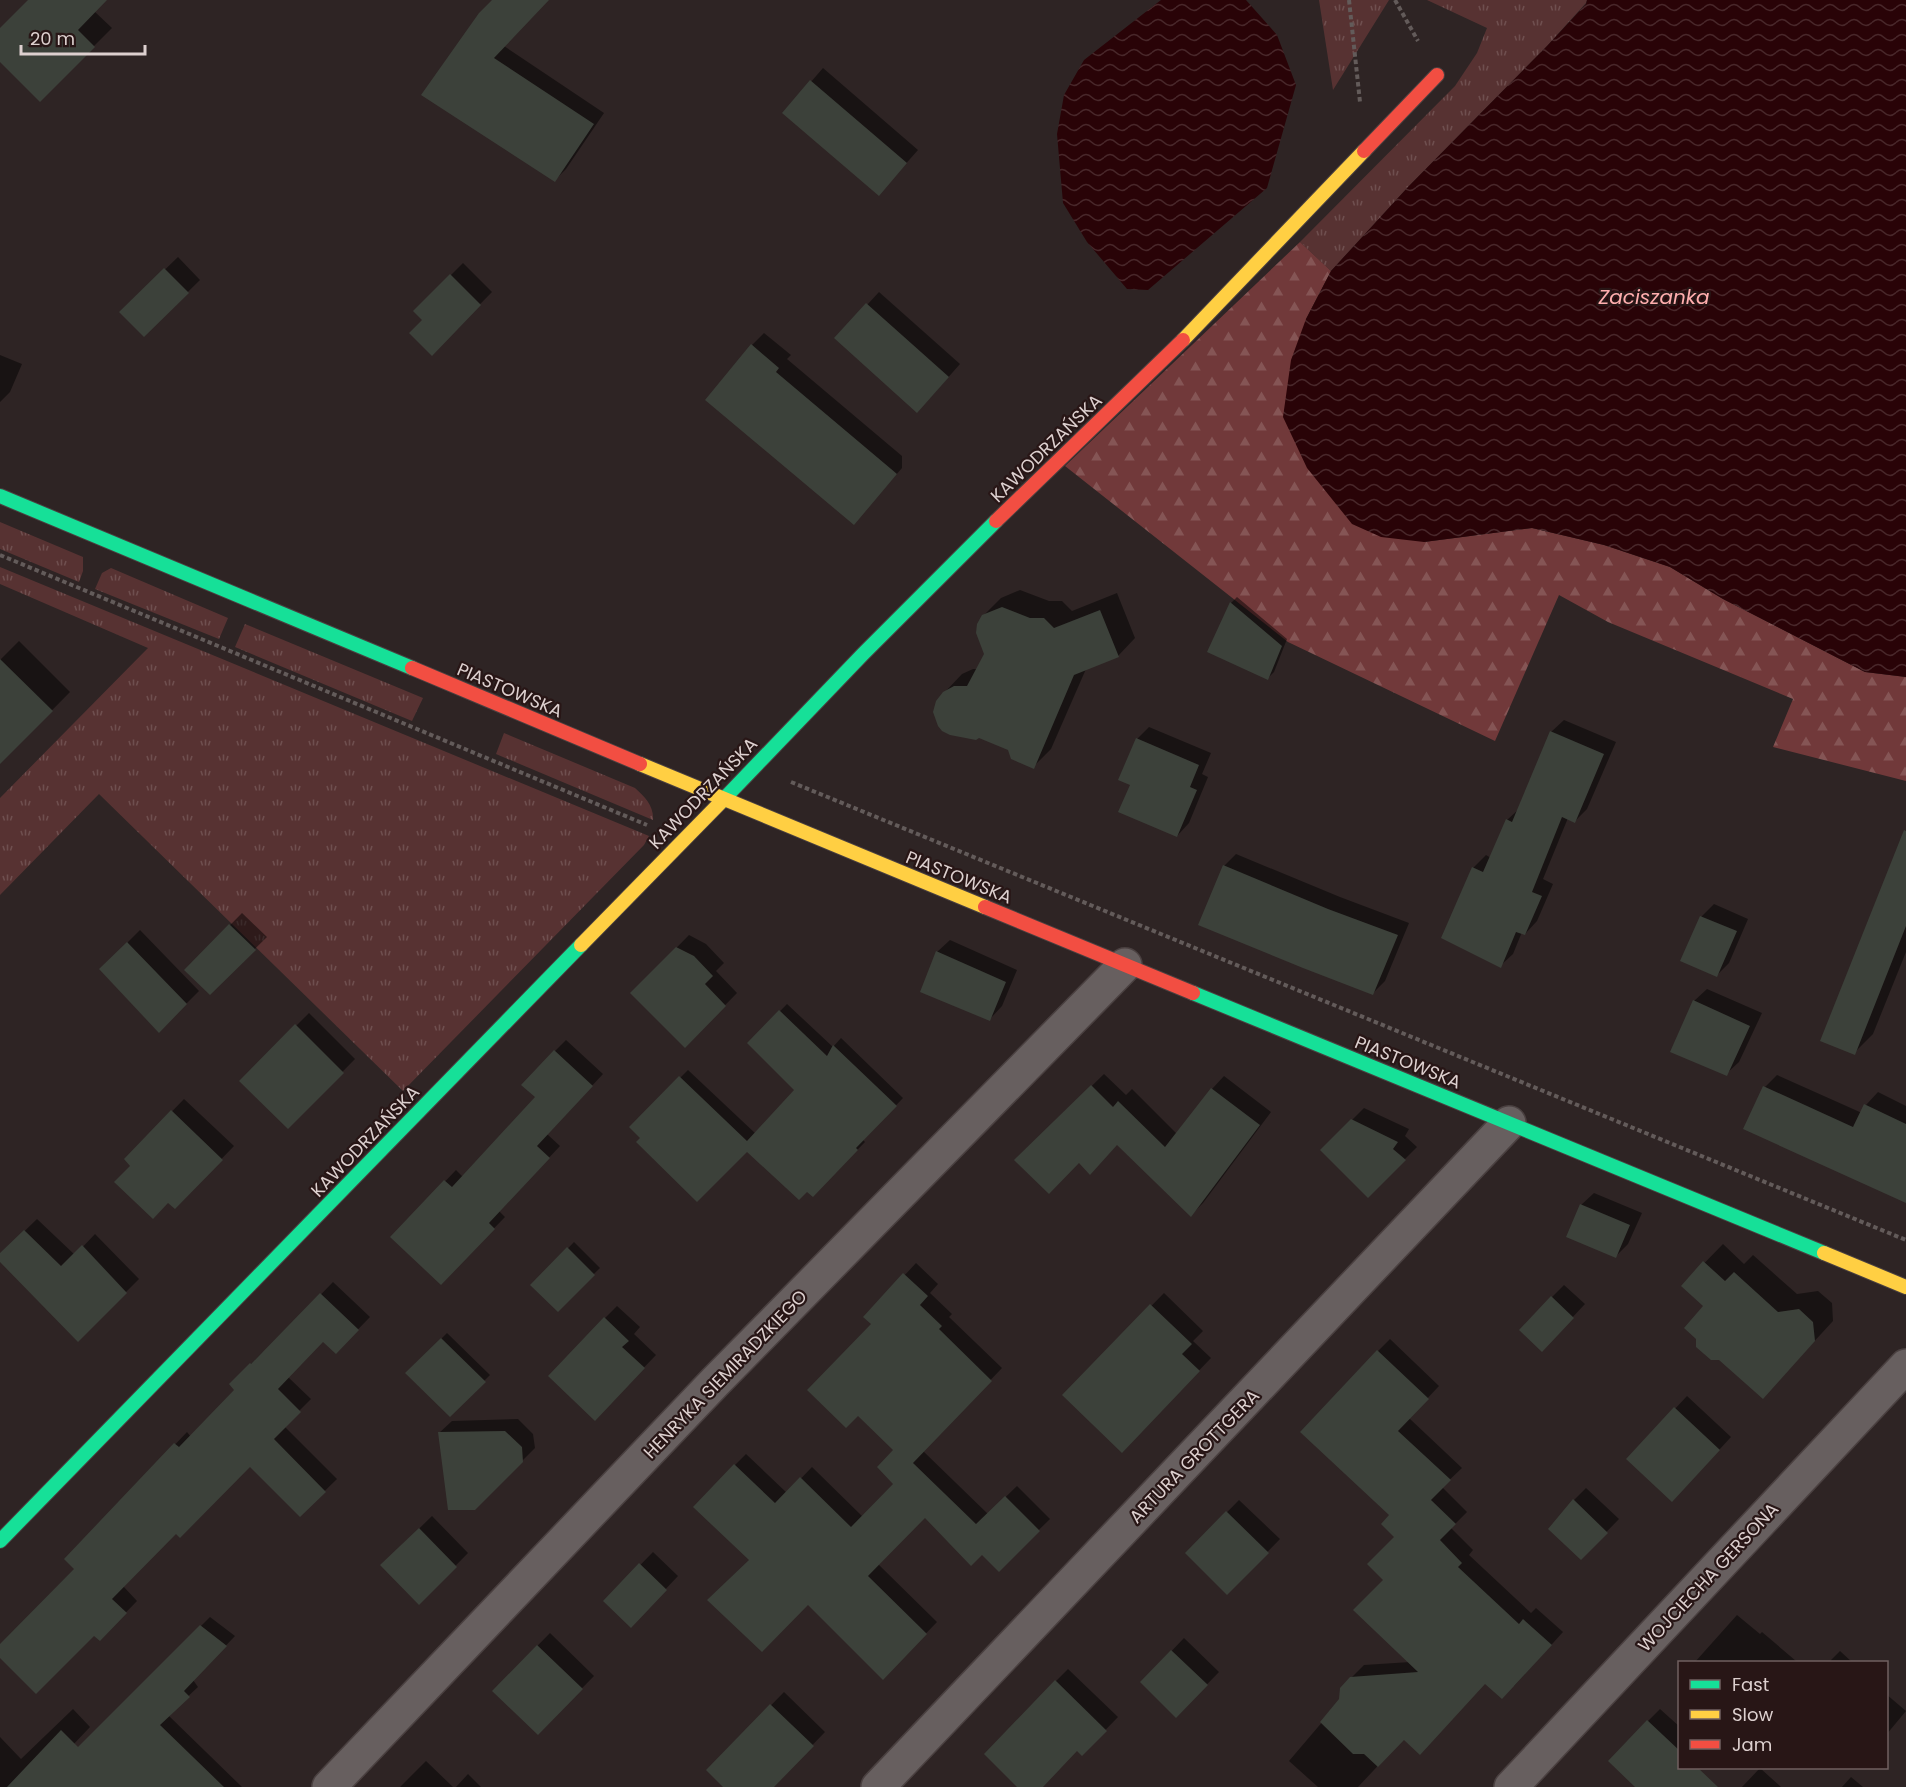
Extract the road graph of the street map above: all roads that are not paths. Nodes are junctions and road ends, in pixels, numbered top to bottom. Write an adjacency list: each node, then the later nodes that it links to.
1 (1437, 75): 3 (street, KAWODRZAŃSKA)
2 (0, 496): 3 (street, PIASTOWSKA)
3 (724, 799): 4 (street, PIASTOWSKA); 8 (street, KAWODRZAŃSKA)
4 (1125, 965): 5 (street, PIASTOWSKA); 9 (street, HENRYKA SIEMIRADZKIEGO)
5 (1509, 1123): 6 (street, PIASTOWSKA); 10 (street, ARTURA GROTTGERA)
6 (1906, 1287)
7 (1906, 1366): 11 (street, WOJCIECHA GERSONA)
8 (0, 1541)
9 (329, 1787)
10 (878, 1787)
11 (1511, 1787)

